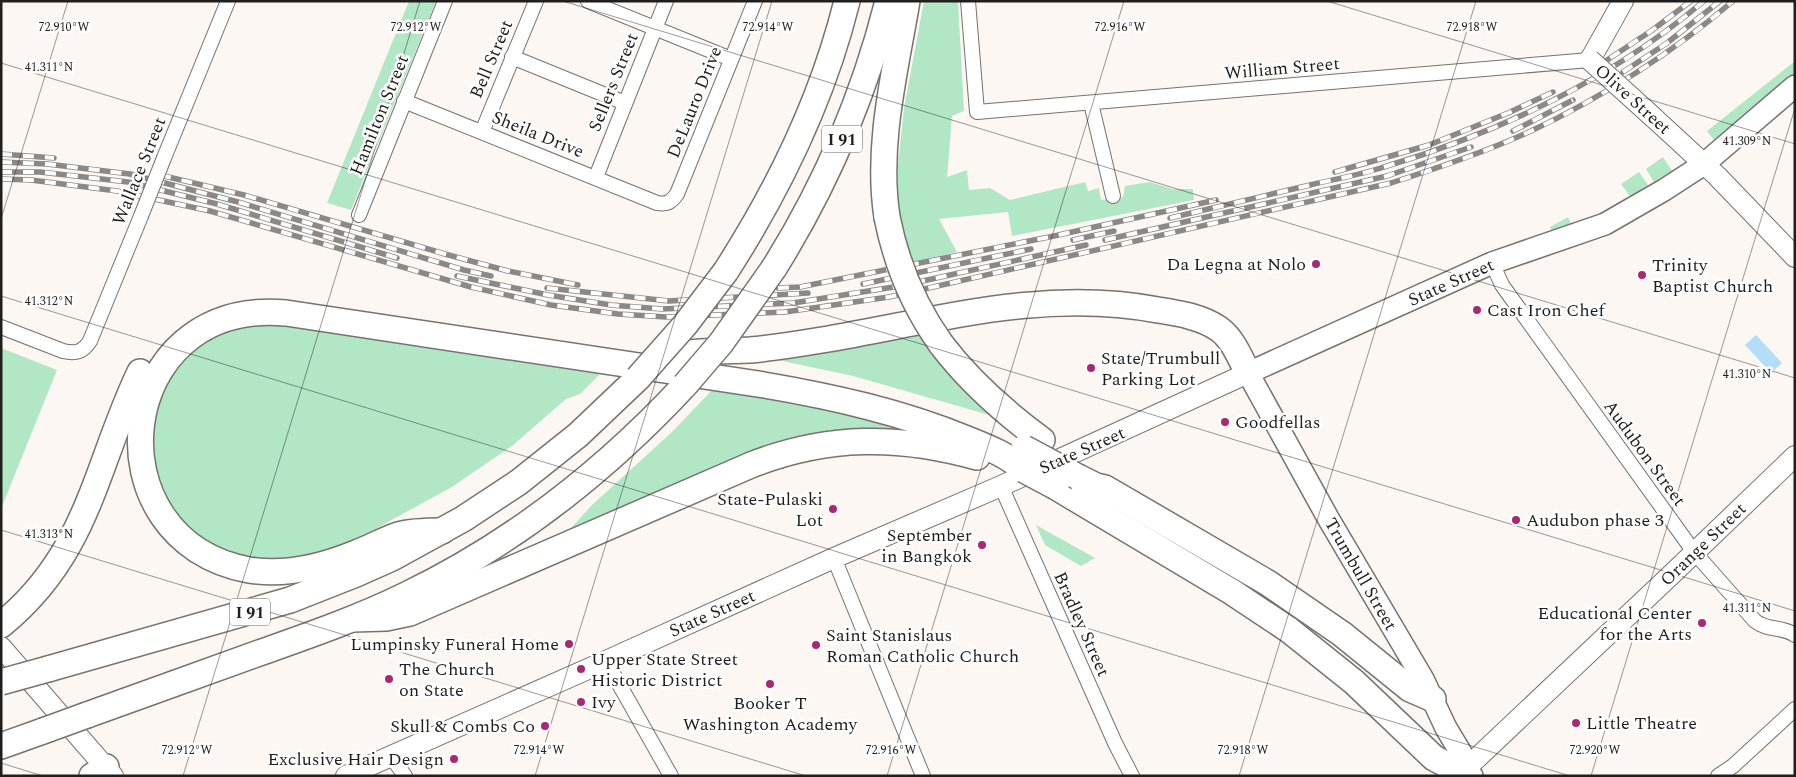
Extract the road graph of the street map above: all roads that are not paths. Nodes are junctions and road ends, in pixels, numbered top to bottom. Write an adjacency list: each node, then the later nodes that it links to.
1 (228, 1): 28 (street, Wallace Street, bridge)
2 (445, 1): 17 (street, Hamilton Street)
3 (536, 1): 13 (street, Bell Street)
4 (588, 1): 12 (street)
5 (666, 1): 12 (street, Sellers Street)
6 (755, 1): 14 (street, DeLauro Drive)
7 (848, 1): 34 (highway, I 91, bridge)
8 (888, 1): 37 (highway, I 91, bridge)
9 (907, 1): 31 (highway, bridge)
10 (968, 1): 19 (street, William Street)
11 (1623, 1): 15 (main road, Olive Street)
12 (655, 28): 14 (street); 18 (street, Sellers Street)
13 (512, 57): 18 (street); 20 (street, Bell Street)
14 (731, 59): 24 (street, DeLauro Drive)
15 (1590, 60): 19 (street, William Street); 21 (main road, Olive Street, bridge)
16 (1795, 86): 21 (main road, State Street)
17 (404, 101): 20 (street, Sheila Drive); 25 (street, Hamilton Street)
18 (625, 103): 22 (street, Sellers Street)
19 (1091, 103): 23 (street)
20 (482, 132): 22 (street, Sheila Drive)
21 (1704, 164): 26 (main road, Olive Street); 27 (main road, State Street)
22 (596, 177): 24 (street, Sheila Drive)
23 (1113, 196)
24 (657, 203)
25 (359, 214)
26 (1795, 256)
27 (1492, 263): 30 (main road, State Street); 35 (street, Audubon Street)
28 (1, 327)
29 (671, 355): 30 (highway); 31 (highway); 38 (highway)
30 (1248, 373): 33 (main road, State Street); 43 (main road, Trumbull Street)
31 (1018, 455): 34 (highway); 37 (highway); 43 (highway, bridge); 48 (highway, bridge)
32 (1795, 456): 35 (main road, Orange Street)
33 (1001, 486): 36 (main road, State Street); 53 (street, Bradley Street)
34 (442, 531): 42 (highway, I 91, bridge)
35 (1694, 552): 39 (street, Audubon Street); 48 (main road, Orange Street)
36 (834, 558): 41 (main road, State Street); 52 (street)
37 (353, 619): 45 (highway, I 91, bridge)
38 (5, 622)
39 (1795, 635)
40 (1, 647): 47 (main road)
41 (606, 662): 46 (main road, State Street); 51 (street)
42 (1, 682)
43 (1432, 699): 48 (main road, Trumbull Street)
44 (1795, 709): 54 (street)
45 (1, 746)
46 (391, 756): 49 (main road, State Street); 50 (street)
47 (104, 773)
48 (1465, 774)
49 (346, 776)
50 (405, 776)
51 (671, 776)
52 (923, 776)
53 (1132, 776)
54 (1718, 776)

